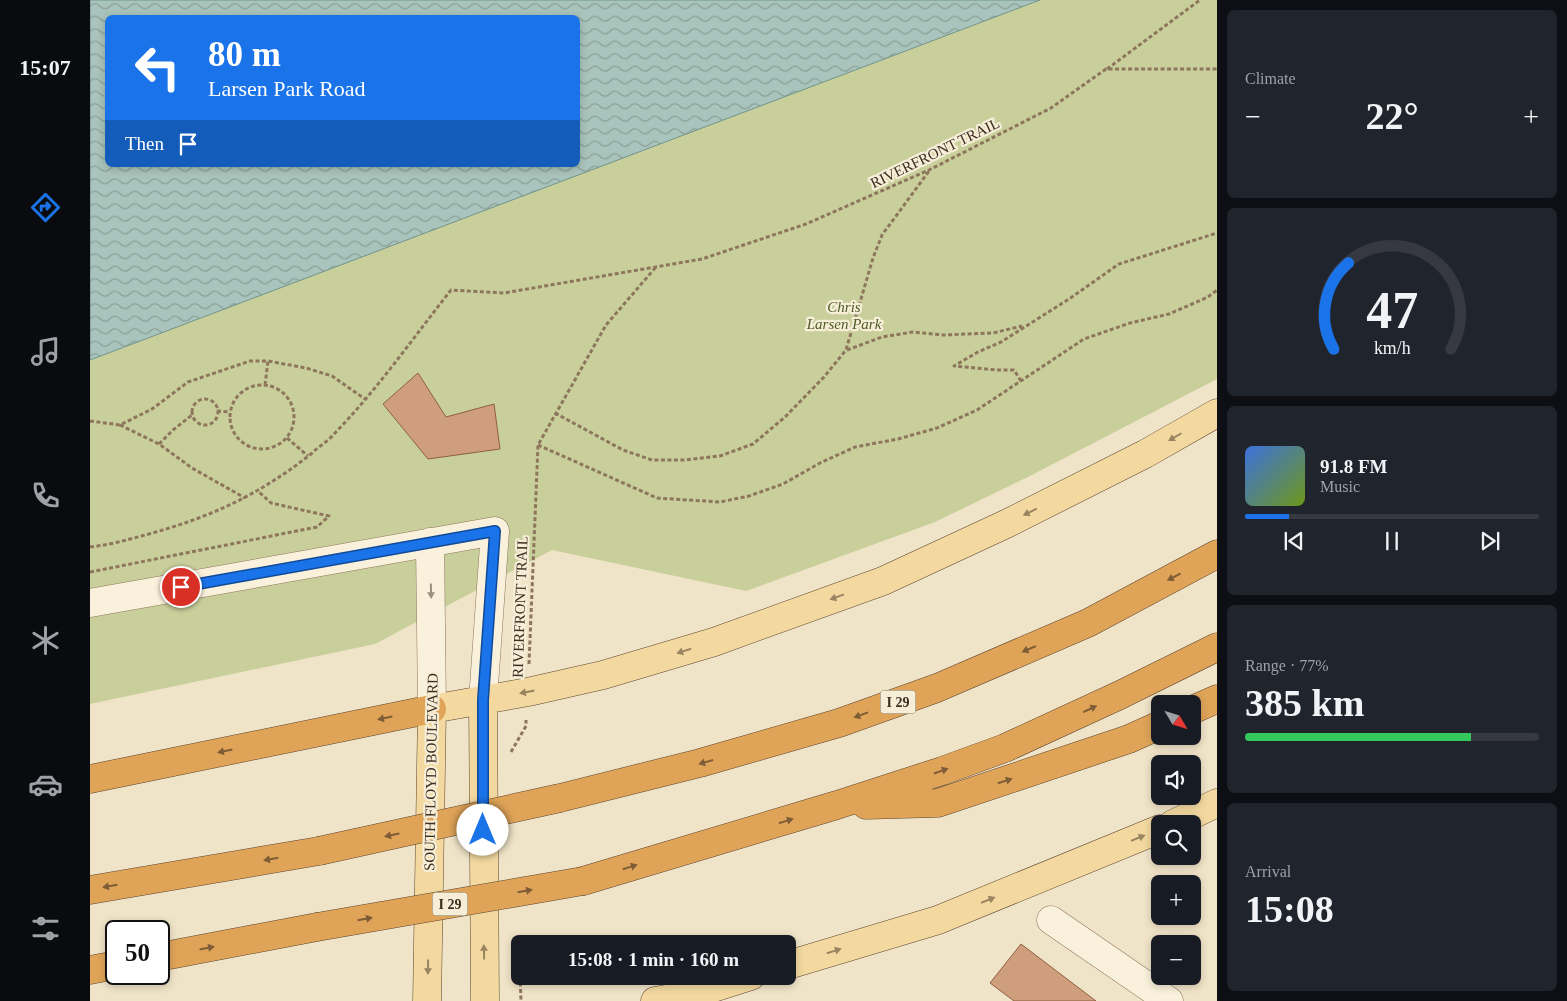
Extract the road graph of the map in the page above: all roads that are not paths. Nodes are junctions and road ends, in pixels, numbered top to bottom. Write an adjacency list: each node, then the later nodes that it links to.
1 (1217, 413): 7 (main road, one-way to 7)
2 (430, 542): 4 (street); 7 (street); 9 (street, SOUTH FLOYD BOULEVARD, one-way to 9)
3 (1217, 554): 16 (highway, I 29, one-way to 16, bridge)
4 (90, 603)
5 (1217, 647): 13 (highway, I 29, one-way to 5)
6 (1217, 699): 8 (highway)
7 (483, 700): 9 (main road); 24 (main road, one-way to 7)
8 (1201, 706)
9 (432, 709): 11 (highway, one-way to 11); 23 (main road, SOUTH FLOYD BOULEVARD, one-way to 23)
10 (1151, 729): 13 (highway, one-way to 10)
11 (90, 779)
12 (1217, 803): 14 (main road)
13 (837, 806): 18 (highway, I 29, one-way to 13, bridge)
14 (1192, 815)
15 (1151, 833): 19 (main road, one-way to 15)
16 (90, 890)
17 (1051, 920): 26 (street)
18 (170, 955)
19 (796, 963)
20 (105, 967): 21 (highway)
21 (90, 970)
22 (722, 985): 25 (main road)
23 (427, 1001)
24 (485, 1001)
25 (655, 1001)
26 (1169, 1001)

